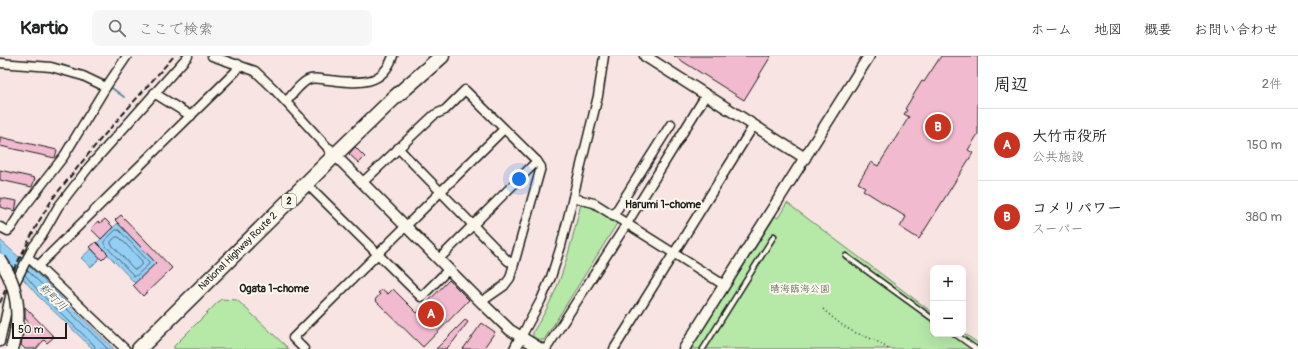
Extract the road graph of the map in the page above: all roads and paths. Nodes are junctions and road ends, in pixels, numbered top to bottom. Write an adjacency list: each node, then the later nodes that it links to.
1 (127, 56): 12 (street)
2 (188, 56): 13 (street)
3 (212, 56): 11 (street)
4 (393, 56): 15 (street)
5 (428, 56): 21 (highway, National Highway Route 2 / 2)
6 (442, 56): 21 (highway, National Highway Route 2 / 2)
7 (604, 56): 27 (street)
8 (645, 56): 14 (street)
9 (869, 56): 22 (street)
10 (0, 63): 12 (street)
11 (238, 64): 15 (street); 16 (street)
12 (106, 87): 32 (street)
13 (154, 93): 16 (street); 37 (street)
14 (706, 95): 18 (street); 29 (street)
15 (286, 102): 21 (street)
16 (191, 116): 41 (street)
17 (671, 124): 28 (street)
18 (754, 125): 22 (street); 35 (street)
19 (504, 129): 20 (street); 23 (street); 26 (street)
20 (398, 148): 24 (street); 26 (street)
21 (332, 152): 24 (street); 25 (highway, National Highway Route 2 / 2); 51 (highway, National Highway Route 2 / 2)
22 (805, 158): 43 (street)
23 (537, 161): 30 (street); 40 (street)
24 (363, 182): 31 (street)
25 (307, 184): 34 (street); 52 (highway, National Highway Route 2 / 2)
26 (441, 192): 30 (street); 31 (street)
27 (573, 198): 28 (street); 47 (street)
28 (613, 216): 29 (street)
29 (626, 224): 35 (street); 56 (street)
30 (473, 225): 38 (street); 40 (street)
31 (406, 226): 34 (street); 38 (street)
32 (0, 227)
33 (774, 236): 59 (lane)
34 (377, 254): 42 (street); 53 (street)
35 (674, 254): 43 (street); 57 (street)
36 (846, 256): 46 (lane)
37 (27, 259): 41 (street); 49 (street)
38 (439, 259): 42 (street)
39 (0, 260): 50 (main road, bridge)
40 (514, 263): 44 (street)
41 (38, 266): 51 (street)
42 (449, 270): 44 (street)
43 (724, 286): 58 (street)
44 (482, 302): 47 (street)
45 (823, 309): 60 (path)
46 (930, 316)
47 (522, 337): 54 (street); 55 (street)
48 (959, 337): 61 (lane)
49 (0, 342)
50 (12, 349)
51 (126, 349)
52 (139, 349)
53 (304, 349)
54 (515, 349)
55 (541, 349)
56 (546, 349)
57 (614, 349)
58 (684, 349)
59 (703, 349)
60 (888, 349)
61 (976, 349)

